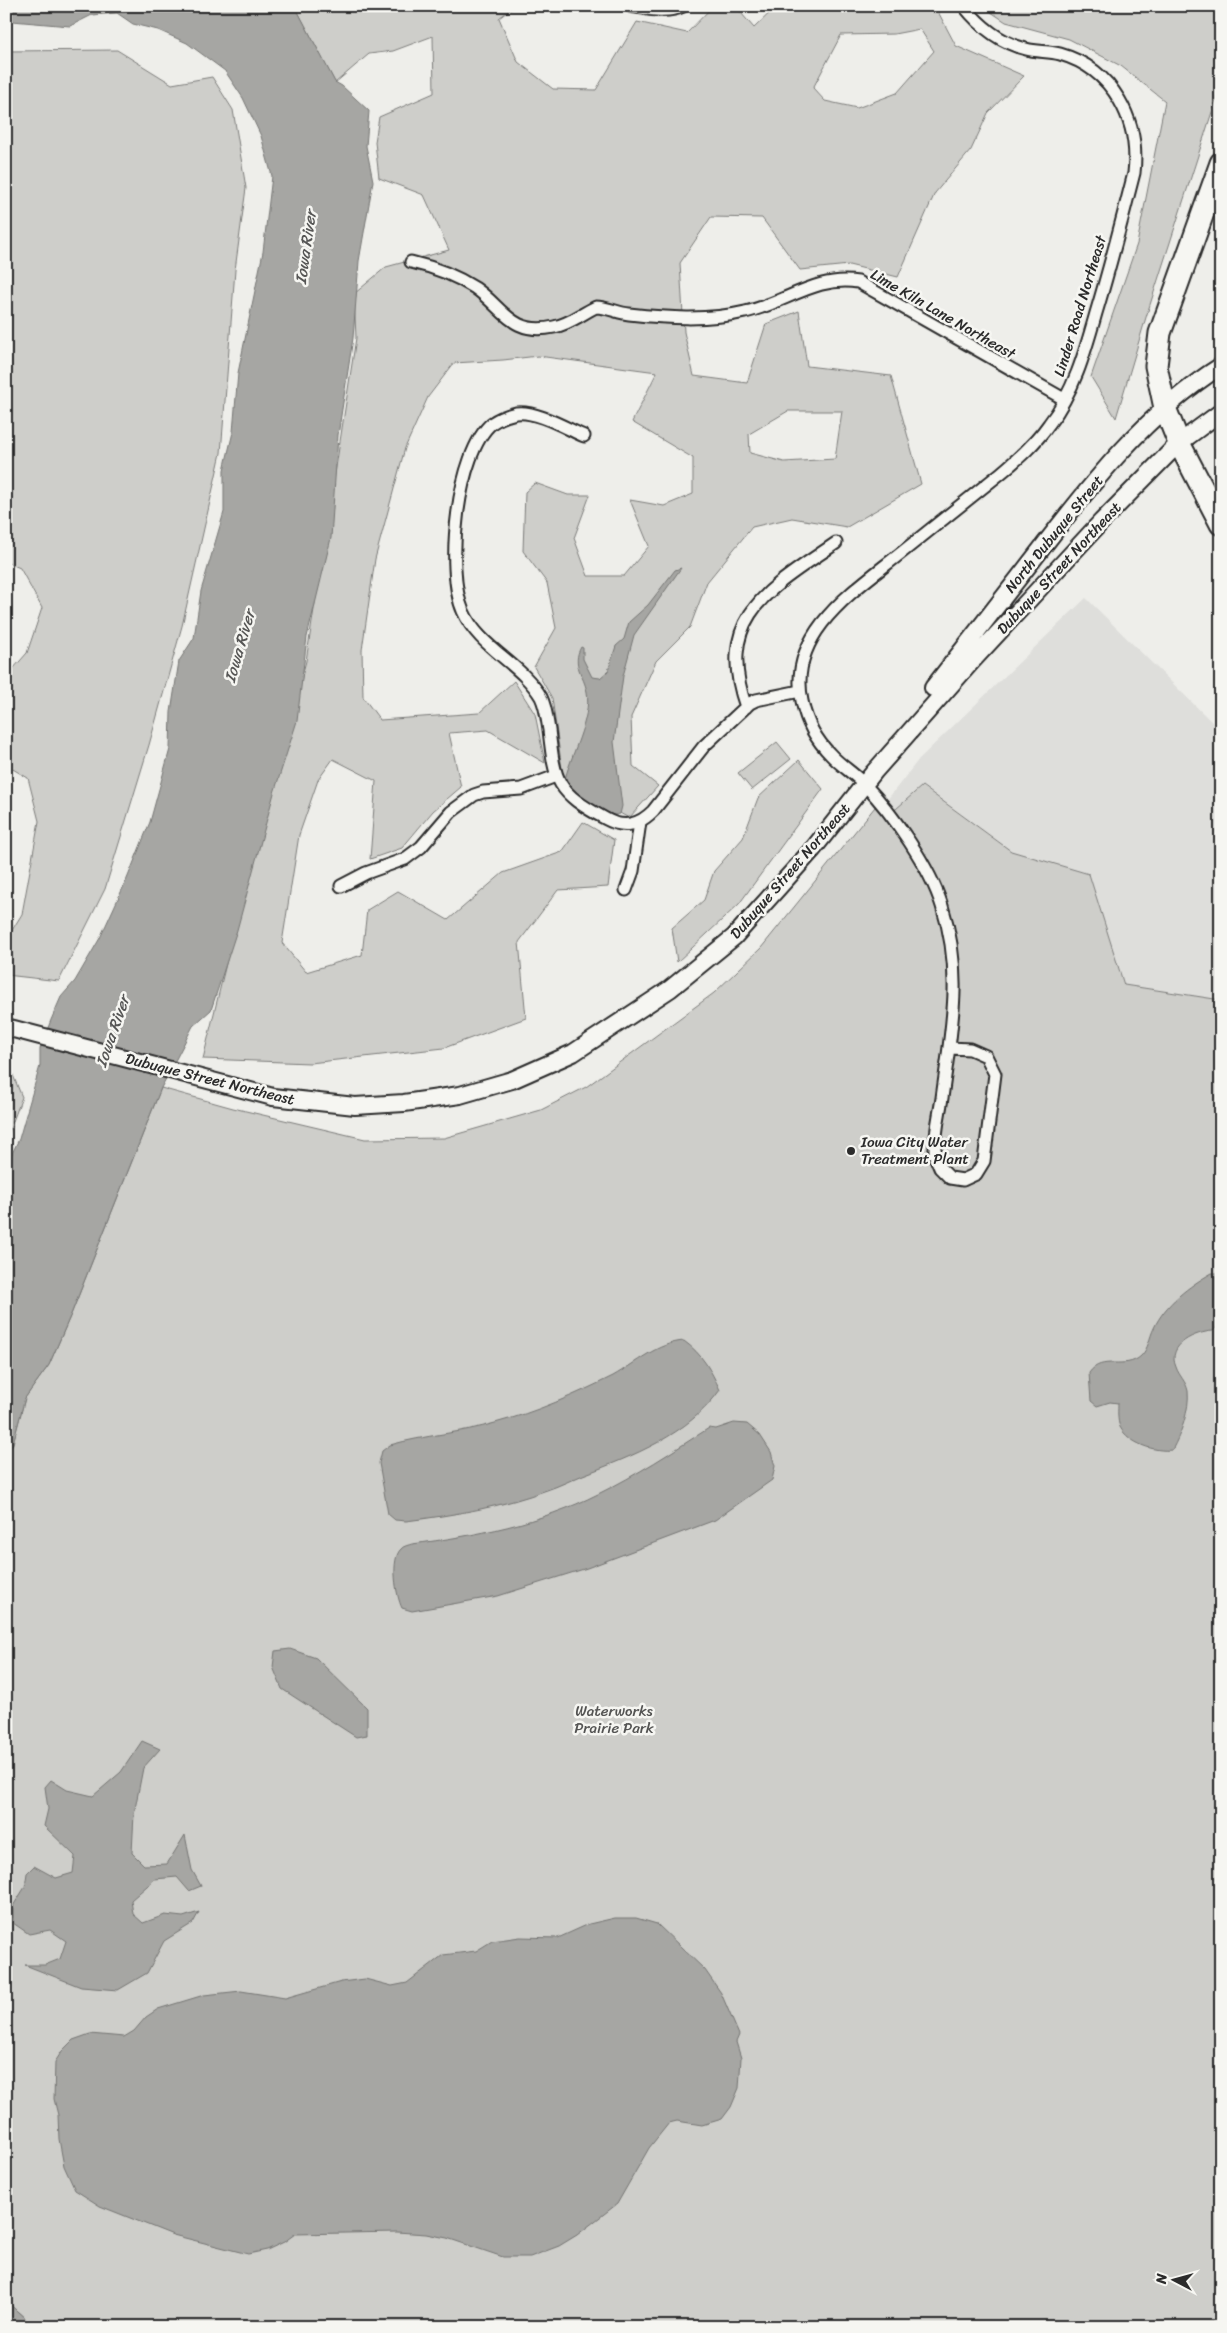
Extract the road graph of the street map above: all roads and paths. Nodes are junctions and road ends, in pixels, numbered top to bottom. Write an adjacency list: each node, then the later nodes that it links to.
1 (630, 6): 2 (street)
2 (683, 6)
3 (964, 6): 7 (street, Linder Road Northeast)
4 (1221, 163): 8 (highway)
5 (411, 262): 7 (street, Lime Kiln Lane Northeast)
6 (1221, 366): 8 (main road, North Dubuque Street)
7 (1064, 399): 14 (street, Linder Road Northeast)
8 (1165, 408): 11 (highway); 17 (main road, North Dubuque Street)
9 (1221, 412): 11 (main road, Dubuque Street Northeast)
10 (584, 436): 16 (street)
11 (1179, 443): 12 (highway); 17 (main road, Dubuque Street Northeast)
12 (1221, 524)
13 (836, 544): 15 (street)
14 (800, 691): 15 (street); 17 (street, Linder Road Northeast)
15 (746, 707): 18 (street)
16 (556, 776): 18 (street); 19 (street)
17 (870, 778): 21 (main road, Dubuque Street Northeast); 22 (street, Linder Road Northeast)
18 (640, 822): 20 (street)
19 (341, 886)
20 (626, 890)
21 (6, 1026)
22 (950, 1048): 22 (street, Linder Road Northeast)

